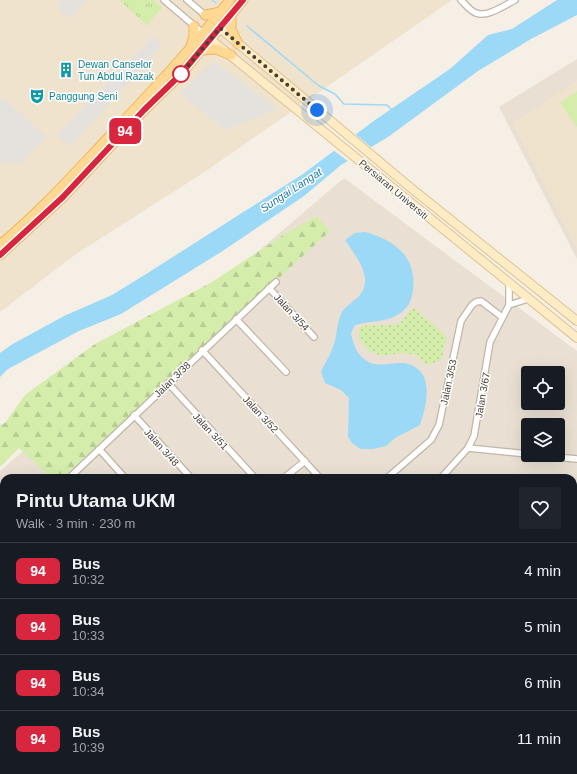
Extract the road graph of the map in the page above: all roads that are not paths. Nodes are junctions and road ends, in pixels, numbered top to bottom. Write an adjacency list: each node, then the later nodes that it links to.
1 (164, 0): 11 (street)
2 (187, 0): 9 (street)
3 (230, 0): 7 (main road)
4 (243, 0): 8 (main road)
5 (461, 0): 6 (street)
6 (515, 0)
7 (221, 12): 9 (main road); 10 (main road)
8 (232, 14): 10 (main road); 13 (main road)
9 (204, 15): 10 (street)
10 (217, 25): 12 (main road); 13 (main road, Persiaran Universiti)
11 (194, 26): 12 (street); 14 (main road)
12 (207, 37): 14 (main road); 15 (main road); 16 (main road, Persiaran Universiti)
13 (238, 44): 26 (main road, Persiaran Universiti)
14 (190, 49): 17 (main road)
15 (202, 50): 16 (main road); 18 (main road)
16 (231, 55): 20 (main road, Persiaran Universiti)
17 (0, 245)
18 (0, 255)
19 (276, 282): 21 (street, Jalan 3/38)
20 (509, 283): 22 (main road, Persiaran Universiti); 23 (street)
21 (269, 288): 25 (street, Jalan 3/38); 27 (street, Jalan 3/54)
22 (528, 299): 23 (street); 28 (main road, Persiaran Universiti)
23 (509, 305): 24 (street, Jalan 3/67)
24 (502, 317): 33 (street, Jalan 3/67); 45 (street, Jalan 3/53)
25 (236, 319): 29 (street, Jalan 3/38); 30 (street)
26 (577, 321)
27 (314, 337)
28 (577, 338)
29 (202, 350): 31 (street, Jalan 3/38); 38 (street, Jalan 3/52)
30 (286, 372)
31 (168, 383): 32 (street, Jalan 3/38); 42 (street, Jalan 3/51)
32 (134, 416): 34 (street, Jalan 3/38); 41 (street, Jalan 3/48)
33 (468, 448): 35 (street); 46 (street, Jalan 3/67)
34 (99, 449): 39 (street, Jalan 3/38); 40 (street)
35 (521, 453)
36 (565, 458): 37 (street)
37 (577, 459)
38 (305, 461): 43 (street); 44 (street, Jalan 3/52)
39 (73, 474)
40 (121, 474)
41 (187, 474)
42 (251, 474)
43 (289, 474)
44 (316, 474)
45 (392, 474)
46 (445, 474)

